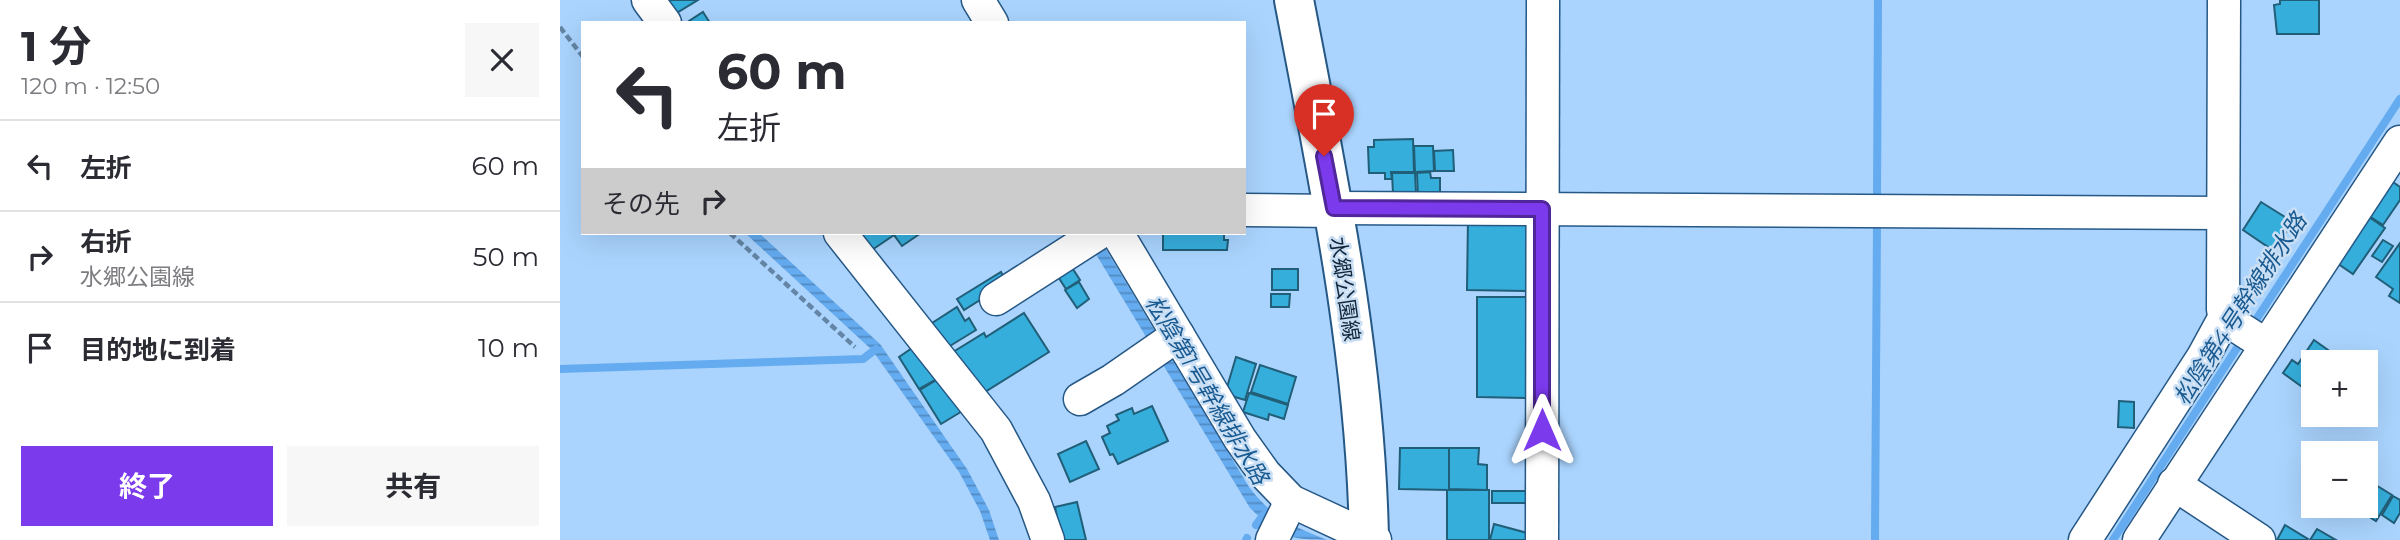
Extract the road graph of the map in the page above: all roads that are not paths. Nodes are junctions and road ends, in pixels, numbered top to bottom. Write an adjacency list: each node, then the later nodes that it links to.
1 (648, 0): 6 (street)
2 (978, 0): 7 (street)
3 (1294, 0): 11 (main road, 水郷公園線)
4 (1544, 0): 9 (street)
5 (2224, 0): 12 (street)
6 (664, 21)
7 (991, 21)
8 (2400, 142): 17 (street)
9 (1542, 209): 11 (street); 12 (street); 24 (street)
10 (1246, 210): 11 (street)
11 (1334, 210): 22 (main road, 水郷公園線)
12 (2223, 212): 17 (street)
13 (843, 235): 23 (street)
14 (1118, 235): 18 (street)
15 (1090, 238): 16 (street)
16 (996, 299)
17 (2247, 332): 20 (street); 25 (street)
18 (1166, 343): 19 (street); 21 (street)
19 (1080, 399)
20 (2174, 484): 26 (street); 27 (street)
21 (1281, 522): 22 (street)
22 (1372, 539)
23 (1048, 540)
24 (1542, 540)
25 (2085, 540)
26 (2138, 540)
27 (2259, 540)

